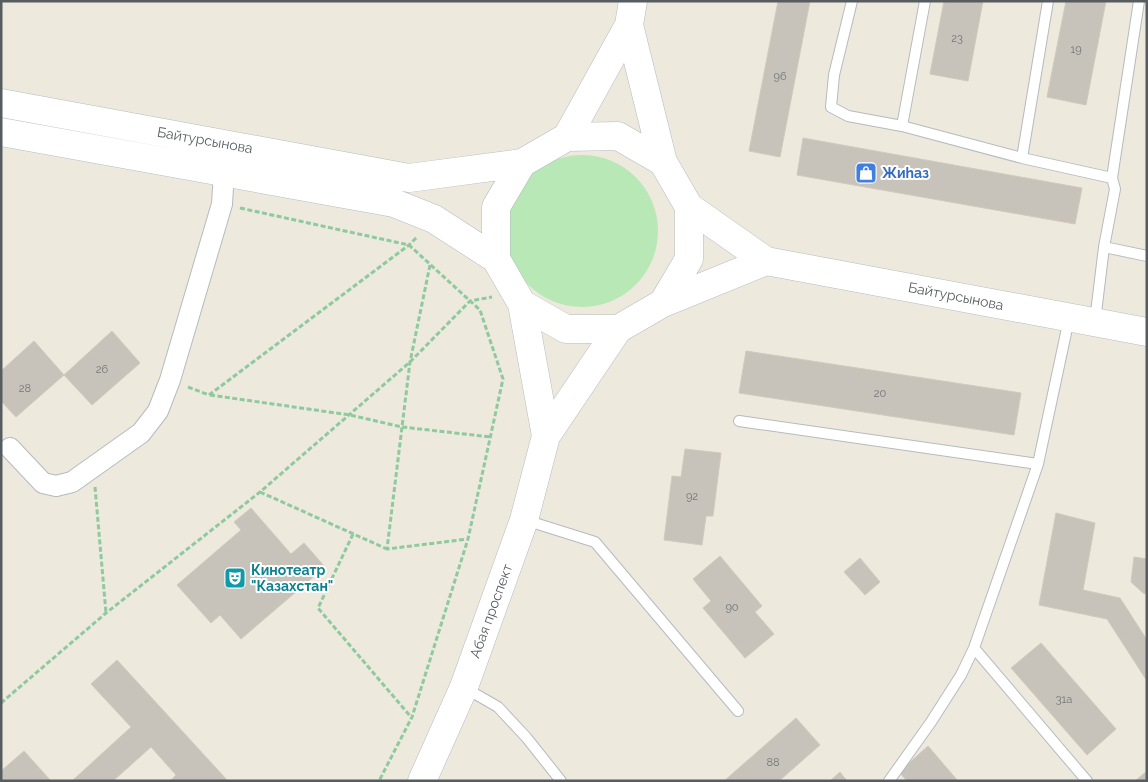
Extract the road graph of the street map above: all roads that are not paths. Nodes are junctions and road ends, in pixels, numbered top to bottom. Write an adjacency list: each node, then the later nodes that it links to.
1 (852, 1): 7 (lane)
2 (925, 1): 7 (lane)
3 (1048, 1): 11 (lane)
4 (1139, 1): 16 (lane)
5 (631, 13): 10 (street); 14 (street)
6 (1, 103): 9 (street, Байтурсынова)
7 (902, 126): 11 (lane)
8 (1, 132): 12 (street, Байтурсынова)
9 (172, 134): 12 (street); 13 (street, Байтурсынова)
10 (567, 137): 13 (street); 14 (street)
11 (1022, 158): 16 (lane)
12 (166, 161): 15 (street, Байтурсынова)
13 (522, 162): 20 (street)
14 (663, 162): 17 (street)
15 (224, 171): 20 (street, Байтурсынова); 29 (street)
16 (1112, 178): 18 (lane)
17 (689, 207): 21 (street); 23 (street)
18 (1104, 247): 19 (lane); 24 (lane)
19 (1147, 256)
20 (496, 259): 22 (street)
21 (766, 261): 23 (street); 24 (street, Байтурсынова)
22 (518, 298): 25 (street); 28 (street)
23 (663, 303): 25 (street)
24 (1082, 320): 26 (street, Байтурсынова); 30 (lane)
25 (618, 330): 28 (street)
26 (1147, 332)
27 (739, 421): 30 (lane)
28 (546, 436): 31 (street, Абая проспект)
29 (10, 448)
30 (1038, 464): 32 (lane)
31 (524, 520): 33 (street, Абая проспект); 34 (lane)
32 (974, 648): 35 (lane); 38 (lane)
33 (464, 687): 36 (street, Абая проспект); 37 (lane)
34 (738, 711)
35 (890, 780)
36 (422, 781)
37 (561, 781)
38 (1087, 781)

